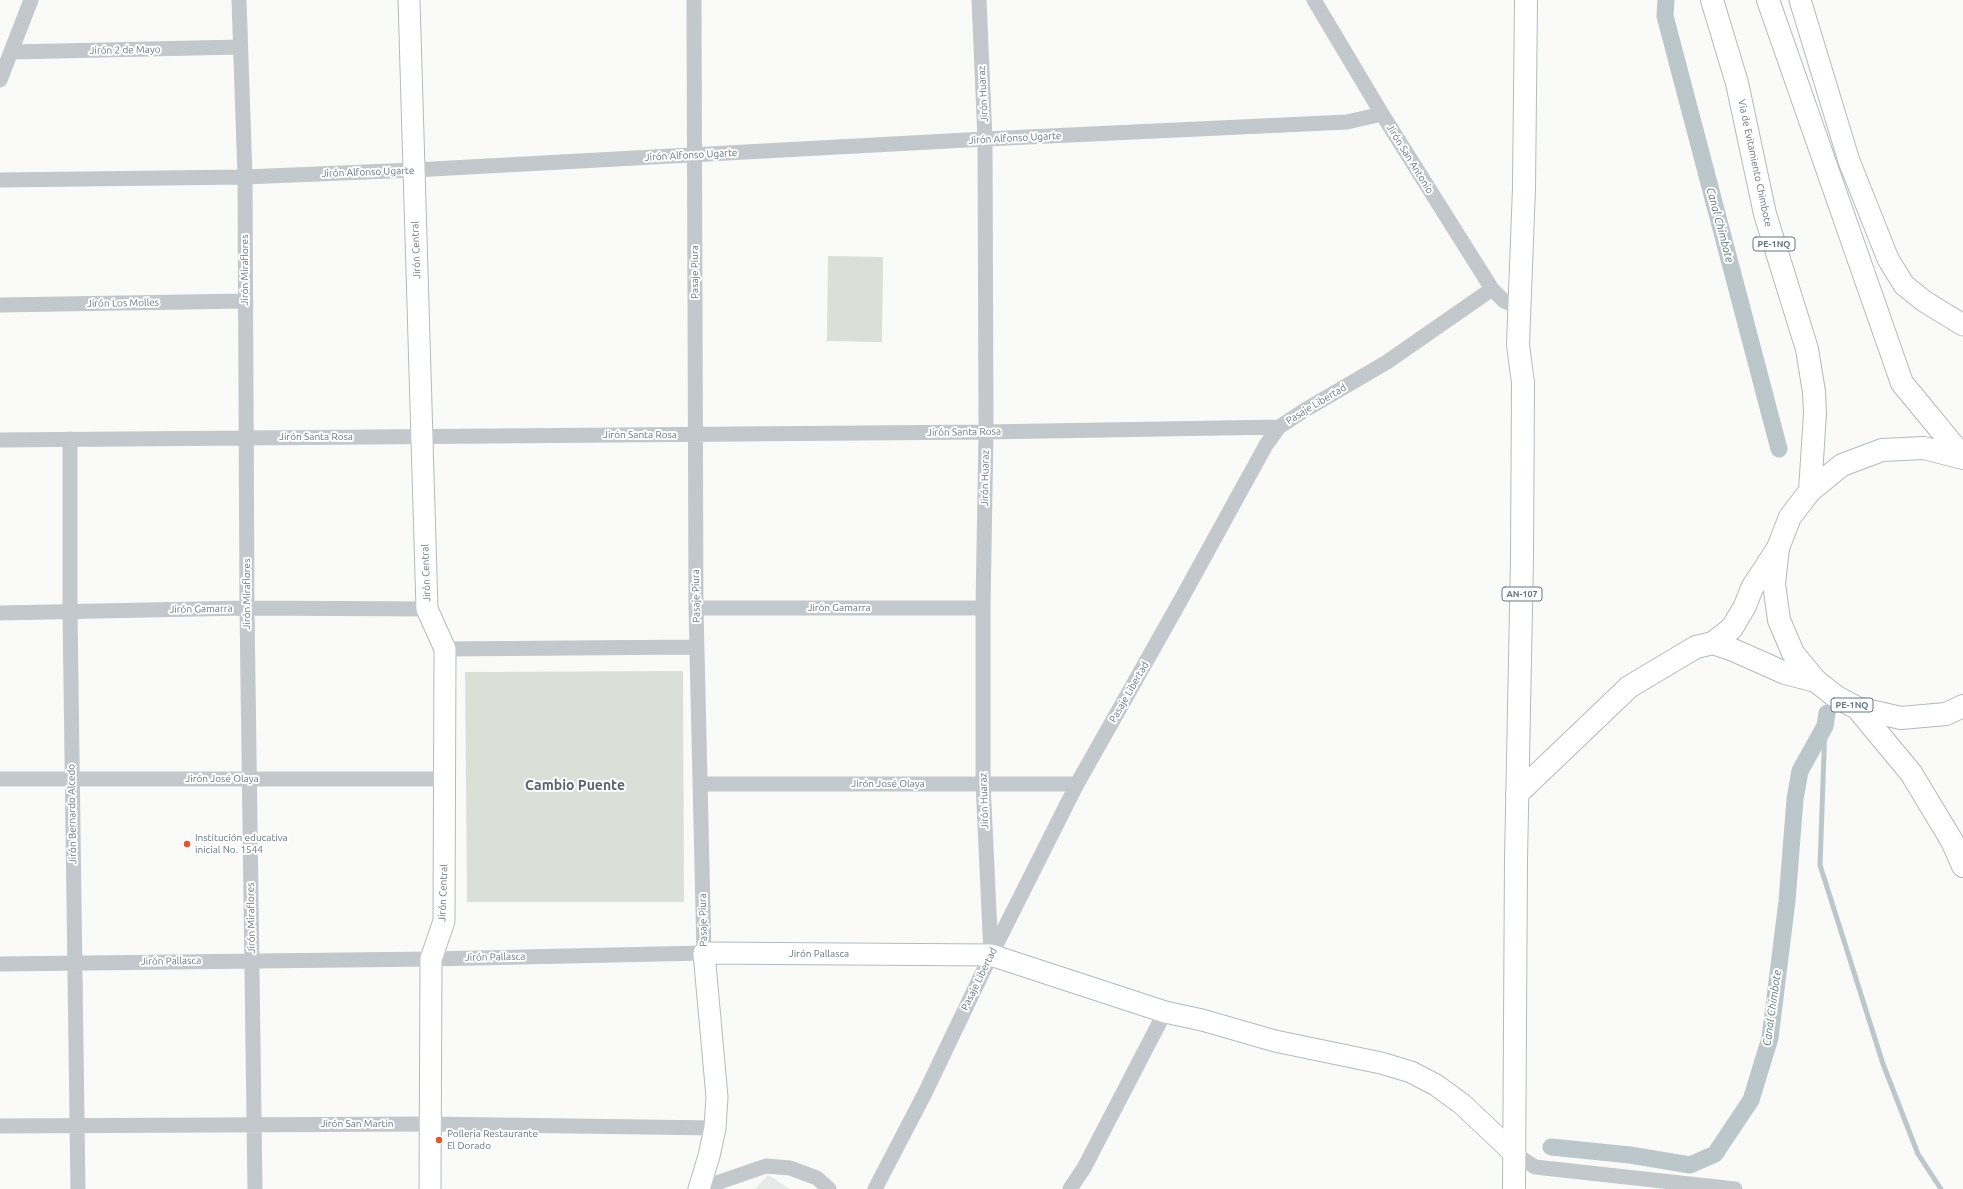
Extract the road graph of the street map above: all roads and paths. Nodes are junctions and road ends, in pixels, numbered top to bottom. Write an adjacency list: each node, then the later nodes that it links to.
1 (31, 0): 12 (street)
2 (239, 0): 11 (street, Jirón Miraflores)
3 (409, 0): 17 (street, Jirón Central)
4 (694, 0): 16 (street, Pasaje Piura)
5 (979, 0): 15 (street, Jirón Huaraz)
6 (1314, 0): 14 (street, Jirón San Antonio)
7 (1526, 0): 23 (main road, AN-107)
8 (1712, 0): 33 (main road, Via de Evitamiento Chimbote / PE-1NQ)
9 (1768, 0): 32 (main road, PE-1NQ)
10 (1800, 0): 24 (street)
11 (240, 47): 12 (street, Jirón 2 de Mayo); 18 (street, Jirón Miraflores)
12 (6, 60): 13 (street)
13 (0, 80)
14 (1382, 114): 15 (street, Jirón Alfonso Ugarte); 20 (street, Jirón San Antonio)
15 (985, 139): 16 (street, Jirón Alfonso Ugarte); 26 (street, Jirón Huaraz)
16 (695, 155): 17 (street, Jirón Alfonso Ugarte); 27 (street, Pasaje Piura)
17 (414, 170): 18 (street, Jirón Alfonso Ugarte); 28 (street, Jirón Central)
18 (245, 177): 19 (street, Jirón Alfonso Ugarte); 21 (street, Jirón Miraflores)
19 (0, 180)
20 (1492, 289): 23 (street, Jirón San Antonio); 25 (street, Pasaje Libertad)
21 (246, 301): 22 (street, Jirón Los Molles); 29 (street, Jirón Miraflores)
22 (0, 305)
23 (1519, 307): 54 (main road, AN-107)
24 (1963, 325)
25 (1279, 427): 26 (street, Jirón Santa Rosa); 53 (street, Pasaje Libertad)
26 (986, 432): 27 (street, Jirón Santa Rosa); 37 (street, Jirón Huaraz)
27 (694, 435): 28 (street, Jirón Santa Rosa); 36 (street, Pasaje Piura)
28 (422, 436): 29 (street, Jirón Santa Rosa); 38 (street, Jirón Central)
29 (246, 437): 31 (street, Jirón Santa Rosa); 35 (street, Jirón Miraflores)
30 (0, 440): 31 (street, Jirón Santa Rosa)
31 (70, 440): 39 (street, Jirón Bernardo Alcedo)
32 (1963, 458): 33 (main road, PE-1NQ)
33 (1810, 491): 34 (main road, PE-1NQ)
34 (1778, 548): 41 (main road); 44 (main road, PE-1NQ)
35 (247, 608): 38 (street, Jirón Gamarra); 39 (street, Jirón Gamarra); 49 (street, Jirón Miraflores)
36 (696, 608): 37 (street, Jirón Gamarra); 42 (street, Pasaje Piura)
37 (983, 608): 51 (street, Jirón Huaraz)
38 (427, 610): 43 (street, Jirón Central)
39 (70, 612): 40 (street, Jirón Gamarra); 48 (street, Jirón Bernardo Alcedo)
40 (0, 613)
41 (1713, 643): 44 (main road); 54 (main road)
42 (697, 647): 43 (street); 52 (street, Pasaje Piura)
43 (445, 649): 50 (street, Jirón Central)
44 (1816, 681): 46 (main road, PE-1NQ)
45 (1963, 706): 46 (main road, PE-1NQ)
46 (1857, 708): 55 (main road, PE-1NQ)
47 (0, 779): 48 (street, Jirón José Olaya)
48 (72, 779): 49 (street, Jirón José Olaya); 60 (street, Jirón Bernardo Alcedo)
49 (249, 779): 50 (street, Jirón José Olaya); 59 (street, Jirón Miraflores)
50 (444, 779): 58 (street, Jirón Central)
51 (983, 783): 52 (street, Jirón José Olaya); 53 (street, Jirón José Olaya); 57 (street, Jirón Huaraz)
52 (700, 784): 56 (street, Pasaje Piura)
53 (1076, 784): 57 (street, Pasaje Libertad)
54 (1518, 794): 68 (main road, AN-107)
55 (1963, 866)
56 (704, 953): 57 (street, Jirón Pallasca); 58 (street, Jirón Pallasca); 67 (street, Pasaje Piura)
57 (991, 955): 62 (street, Jirón Pallasca); 74 (street, Pasaje Libertad)
58 (431, 959): 59 (street, Jirón Pallasca); 63 (street, Jirón Central)
59 (252, 960): 60 (street, Jirón Pallasca); 65 (street, Jirón Miraflores)
60 (74, 963): 61 (street, Jirón Pallasca); 64 (street, Jirón Bernardo Alcedo)
61 (0, 964)
62 (1165, 1012): 68 (street, Jirón Pallasca); 75 (street)
63 (429, 1124): 65 (street, Jirón San Martin); 67 (street, Jirón San Martin); 71 (street, Jirón Central)
64 (77, 1125): 65 (street, Jirón San Martin); 66 (street, Jirón San Martin); 69 (street, Jirón Bernardo Alcedo)
65 (255, 1125): 70 (street, Jirón Miraflores)
66 (0, 1126)
67 (715, 1128): 72 (street, Pasaje Piura)
68 (1515, 1154): 76 (main road, AN-107); 77 (street)
69 (78, 1189)
70 (256, 1189)
71 (430, 1189)
72 (699, 1189): 73 (street)
73 (829, 1189)
74 (875, 1189)
75 (1070, 1189)
76 (1514, 1189)
77 (1736, 1189)

